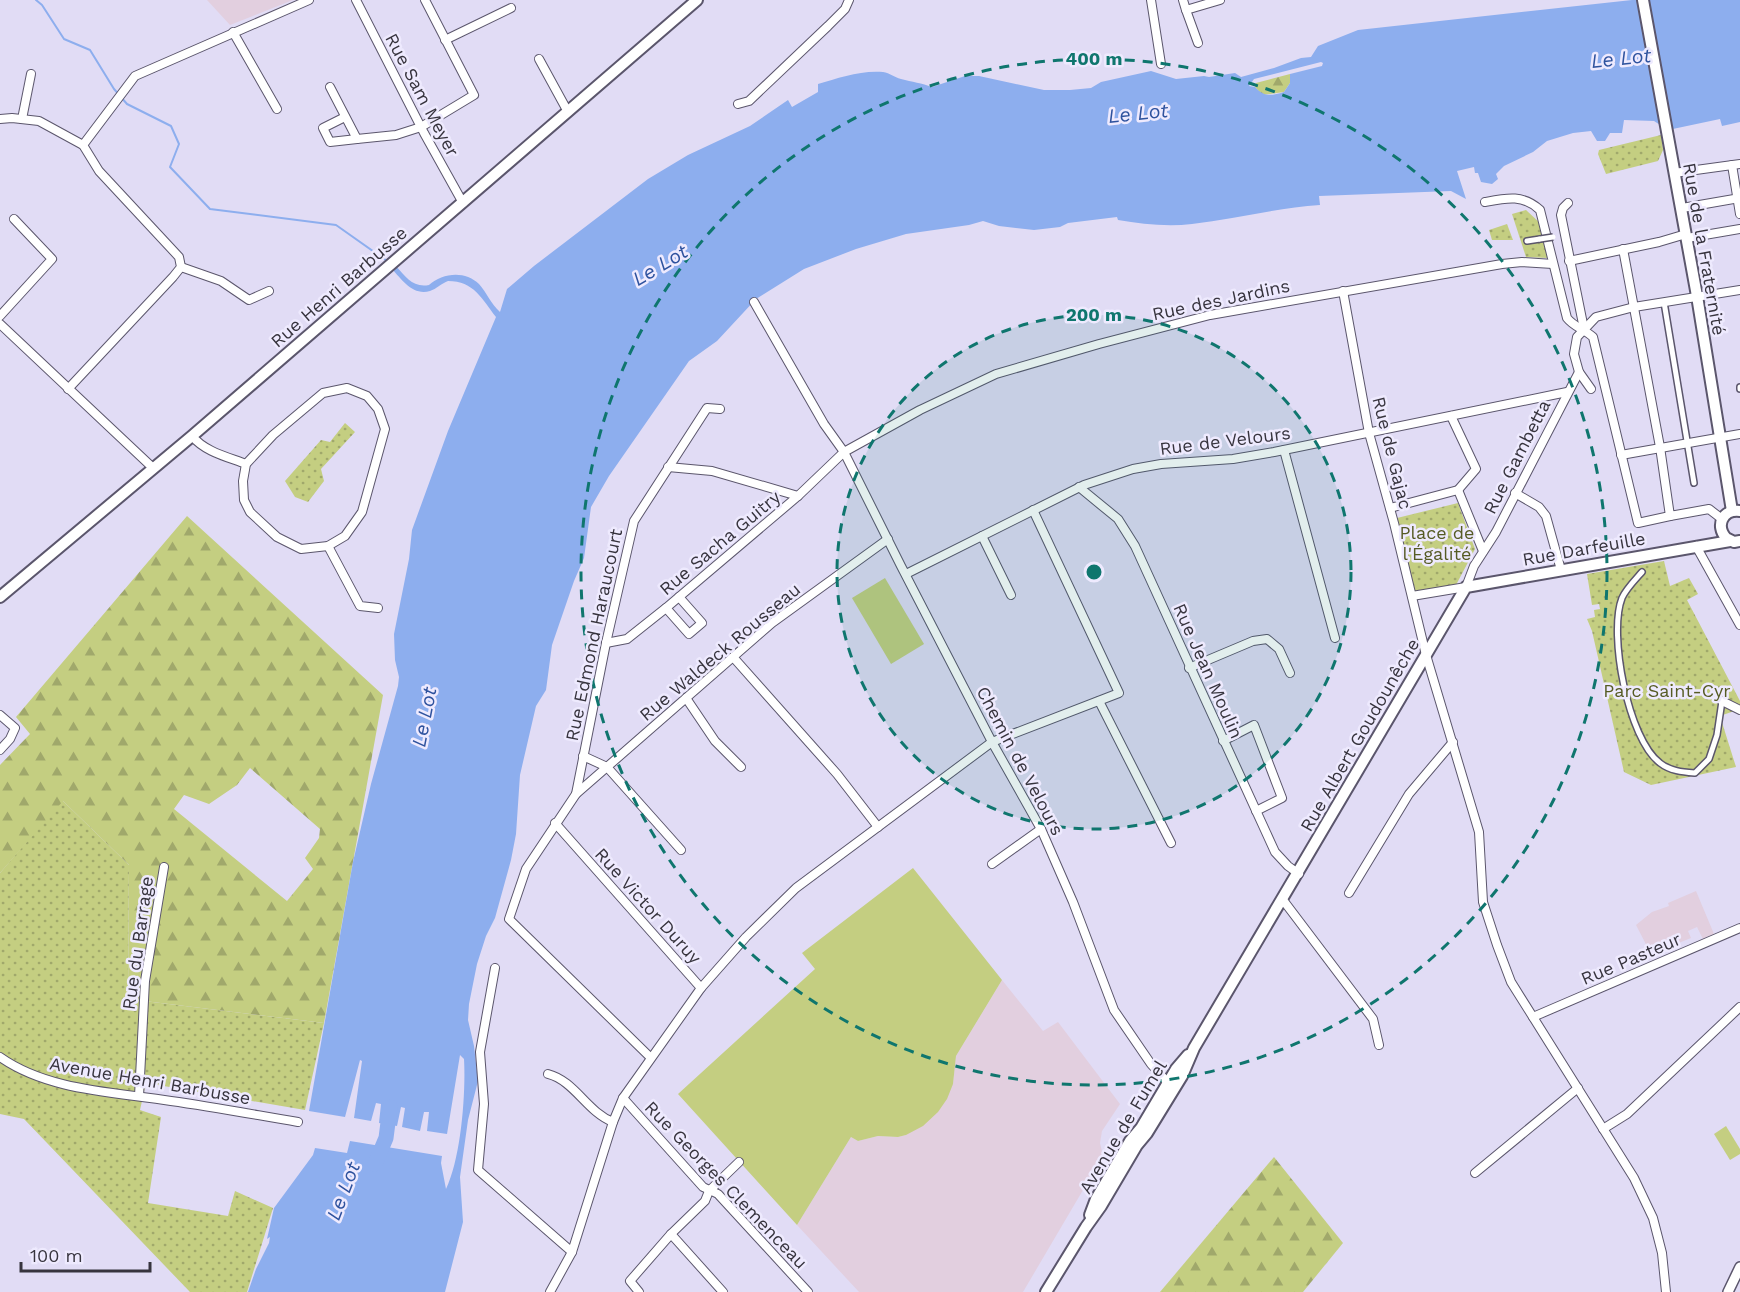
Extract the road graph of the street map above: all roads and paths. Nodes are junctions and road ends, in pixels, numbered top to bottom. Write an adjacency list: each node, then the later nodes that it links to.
1 (309, 0): 12 (street)
2 (357, 0): 25 (street, Rue Sam Meyer)
3 (425, 0): 13 (street)
4 (697, 0): 21 (main road, Rue Henri Barbusse)
5 (849, 0): 19 (street)
6 (1151, 0): 16 (street)
7 (1183, 0): 11 (street)
8 (1220, 0): 11 (street)
9 (1643, 0): 29 (main road, Rue de la Fraternité)
10 (511, 8): 13 (street)
11 (1186, 10): 14 (street)
12 (233, 32): 20 (street); 27 (street)
13 (446, 40): 25 (street)
14 (1198, 43)
15 (539, 59): 21 (street)
16 (1161, 64)
17 (31, 74): 24 (street)
18 (330, 87): 22 (street)
19 (738, 104)
20 (277, 109)
21 (568, 112): 32 (main road, Rue Henri Barbusse)
22 (345, 117): 26 (street); 26 (street)
23 (0, 119): 24 (street)
24 (22, 119): 27 (street)
25 (421, 127): 26 (street); 32 (street, Rue Sam Meyer)
26 (357, 139)
27 (83, 145): 44 (street)
28 (1736, 164): 29 (street); 30 (street)
29 (1674, 173): 34 (main road, Rue de la Fraternité)
30 (1739, 198): 34 (street); 35 (street)
31 (1485, 202): 43 (street)
32 (463, 203): 63 (main road, Rue Henri Barbusse)
33 (1568, 203): 38 (street)
34 (1682, 208): 39 (main road, Rue de la Fraternité)
35 (1740, 214)
36 (14, 219): 52 (street)
37 (1740, 229): 39 (street)
38 (1564, 235): 40 (street, bridge); 42 (street)
39 (1687, 236): 41 (street); 48 (main road, Rue de la Fraternité)
40 (1527, 241)
41 (1623, 249): 42 (street); 51 (street)
42 (1569, 261): 54 (street)
43 (1553, 264): 47 (street, Rue des Jardins); 54 (street)
44 (182, 267): 46 (street); 56 (street)
45 (1740, 290): 48 (street)
46 (269, 291)
47 (1343, 291): 61 (street, Rue de Gajac); 68 (street, Rue des Jardins)
48 (1697, 296): 50 (street); 64 (main road, Rue de la Fraternité)
49 (754, 302): 68 (street, Chemin de Velours)
50 (1664, 302): 51 (street); 65 (street)
51 (1634, 307): 54 (street); 66 (street)
52 (0, 316)
53 (0, 324): 56 (street)
54 (1584, 329): 55 (street); 69 (street)
55 (1579, 372): 57 (street); 58 (street, Rue Gambetta)
56 (68, 389): 72 (street)
57 (1591, 389)
58 (1567, 392): 60 (street, Rue de Velours); 76 (street, Rue Gambetta)
59 (720, 410): 71 (street, Rue Edmond Haraucourt)
60 (1451, 416): 61 (street, Rue de Velours); 75 (street)
61 (1369, 433): 67 (street, Rue de Velours); 78 (street, Rue de Gajac)
62 (1740, 434): 64 (street)
63 (192, 436): 70 (street); 72 (main road, Rue Henri Barbusse)
64 (1721, 438): 65 (street); 80 (main road, Rue de la Fraternité)
65 (1688, 443): 66 (street); 73 (street)
66 (1660, 447): 69 (street); 81 (street)
67 (1284, 450): 74 (street, Rue de Velours); 101 (street)
68 (844, 452): 77 (street, Rue Sacha Guitry); 85 (street, Chemin de Velours)
69 (1620, 455): 81 (street)
70 (246, 464): 87 (street); 87 (street)
71 (668, 467): 77 (street); 102 (street, Rue Edmond Haraucourt)
72 (153, 468): 96 (main road, Rue Henri Barbusse)
73 (1694, 483)
74 (1079, 487): 79 (street, Rue de Velours); 105 (street, Rue Jean Moulin)
75 (1460, 488): 78 (street); 89 (street)
76 (1515, 494): 89 (street, Rue Gambetta); 90 (street)
77 (798, 496): 97 (street, Rue Sacha Guitry)
78 (1390, 508): 95 (street, Rue de Gajac)
79 (1033, 510): 84 (street, Rue de Velours); 108 (street)
80 (1736, 511): 82 (main road)
81 (1670, 516): 82 (street)
82 (1722, 519): 83 (main road)
83 (1721, 531): 86 (main road); 88 (main road)
84 (982, 536): 92 (street, Rue de Velours); 94 (street)
85 (888, 539): 92 (street, Chemin de Velours); 104 (street, Rue Waldeck Rousseau)
86 (1735, 541): 88 (main road, Rue Darfeuille)
87 (328, 546): 98 (street)
88 (1702, 546): 90 (main road, Rue Darfeuille); 100 (street)
89 (1483, 551): 93 (street, Rue Gambetta)
90 (1561, 570): 93 (main road, Rue Darfeuille)
91 (1642, 572): 109 (street)
92 (906, 574): 113 (street, Chemin de Velours)
93 (1467, 587): 95 (street); 103 (main road, Rue Albert Goudounêche)
94 (1011, 595)
95 (1412, 596): 103 (street, Rue de Gajac)
96 (0, 597)
97 (679, 597): 99 (street, Rue Sacha Guitry); 99 (street)
98 (378, 608)
99 (666, 608): 102 (street, Rue Sacha Guitry)
100 (1739, 620)
101 (1335, 638)
102 (606, 642): 116 (street, Rue Edmond Haraucourt)
103 (1426, 655): 114 (street, Rue de Gajac); 128 (main road, Rue Albert Goudounêche)
104 (733, 657): 107 (street, Rue Waldeck Rousseau); 122 (street)
105 (1190, 668): 106 (street); 112 (street, Rue Jean Moulin)
106 (1290, 673)
107 (686, 698): 117 (street, Rue Waldeck Rousseau); 118 (street)
108 (1099, 701): 113 (street); 124 (street)
109 (1722, 701): 110 (street)
110 (1740, 710)
111 (0, 715): 115 (street)
112 (1223, 741): 120 (street, Rue Jean Moulin); 120 (street)
113 (992, 742): 122 (street); 123 (street, Chemin de Velours)
114 (1454, 742): 129 (street); 135 (street, Rue de Gajac)
115 (0, 750)
116 (583, 756): 117 (street); 119 (street, Rue Edmond Haraucourt)
117 (607, 767): 119 (street, Rue Waldeck Rousseau); 125 (street)
118 (741, 767)
119 (576, 794): 121 (street, Rue Edmond Haraucourt)
120 (1256, 810): 128 (street, Rue Jean Moulin)
121 (555, 823): 133 (street, Rue Victor Duruy); 138 (street, Rue Edmond Haraucourt)
122 (878, 827): 133 (street)
123 (1041, 829): 126 (street); 140 (street, Chemin de Velours)
124 (1171, 843)
125 (681, 850)
126 (992, 864)
127 (164, 867): 142 (street, Rue du Barrage)
128 (1299, 874): 130 (main road, Rue Albert Goudounêche)
129 (1349, 893)
130 (1283, 900): 136 (street); 140 (main road, Avenue de Fumel)
131 (1740, 930): 135 (street, Rue Pasteur)
132 (495, 968): 151 (street)
133 (701, 988): 138 (street, Rue Victor Duruy)
134 (1740, 1007): 146 (street)
135 (1533, 1017): 141 (street, Rue de Gajac)
136 (1379, 1045)
137 (0, 1057): 142 (street, Avenue Henri Barbusse)
138 (650, 1057): 143 (street, Rue Victor Duruy)
139 (549, 1074): 145 (street)
140 (1171, 1085): 157 (main road, Avenue de Fumel)
141 (1578, 1088): 146 (street, Rue de Gajac); 148 (street)
142 (139, 1096): 144 (street, Avenue Henri Barbusse)
143 (623, 1098): 145 (street, Rue Victor Duruy); 149 (street, Rue Georges Clemenceau)
144 (298, 1122)
145 (613, 1122): 151 (street, Rue Victor Duruy)
146 (1603, 1129): 158 (street, Rue de Gajac)
147 (739, 1162): 149 (street)
148 (1475, 1173)
149 (709, 1191): 150 (street); 156 (street, Rue Georges Clemenceau)
150 (671, 1234): 154 (street); 155 (street)
151 (572, 1252): 153 (street, Rue Victor Duruy)
152 (1740, 1267): 159 (street)
153 (550, 1292)
154 (639, 1292)
155 (723, 1292)
156 (808, 1292)
157 (1047, 1292)
158 (1666, 1292)
159 (1728, 1292)

